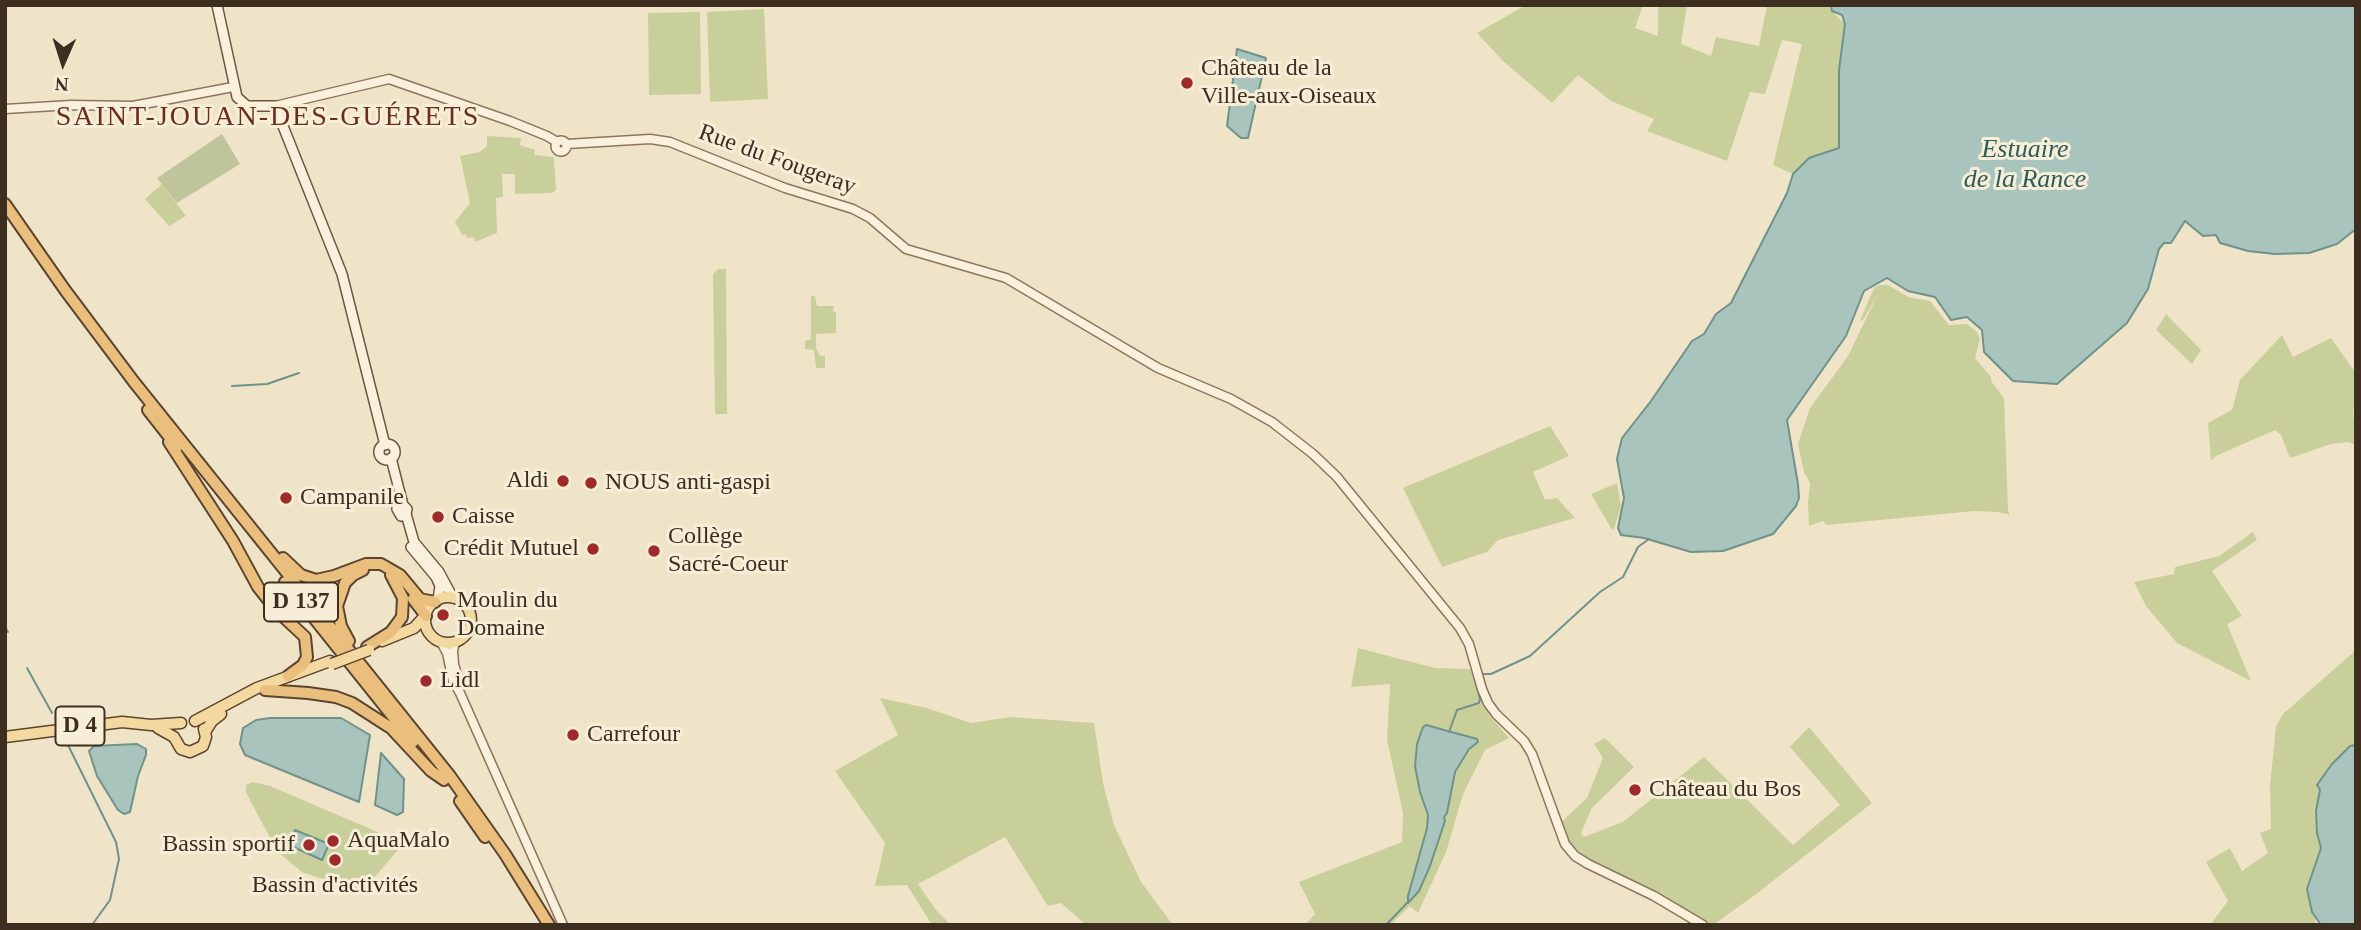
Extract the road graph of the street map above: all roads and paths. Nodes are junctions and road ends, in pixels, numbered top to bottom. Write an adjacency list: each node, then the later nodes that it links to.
1 (217, 5): 2 (main road)
2 (233, 87): 3 (main road); 4 (street)
3 (275, 106): 9 (main road); 33 (street, Rue du Fougeray)
4 (5, 109)
5 (5, 204): 8 (highway, D 137)
6 (5, 216): 7 (highway, D 137)
7 (159, 424): 19 (highway); 29 (highway, D 137)
8 (230, 502): 12 (highway); 22 (highway, D 137)
9 (402, 510): 11 (main road); 12 (main road)
10 (391, 575): 13 (highway); 17 (highway); 22 (highway)
11 (453, 598): 12 (main road); 16 (main road)
12 (436, 601): 13 (main road)
13 (426, 616): 14 (main road); 17 (main road)
14 (429, 633): 15 (main road); 17 (main road)
15 (441, 642): 16 (main road); 21 (street)
16 (455, 642): 21 (street)
17 (368, 648): 18 (main road, bridge)
18 (331, 662): 19 (main road); 20 (main road)
19 (288, 676): 23 (main road)
20 (265, 690): 26 (main road); 29 (highway)
21 (460, 693): 32 (street)
22 (386, 696): 31 (highway, D 137)
23 (195, 721): 24 (main road); 26 (main road)
24 (181, 723): 25 (main road, D 4); 28 (main road)
25 (151, 725): 27 (main road, D 4); 28 (main road, D 4)
26 (205, 732): 28 (main road)
27 (5, 737)
28 (174, 737)
29 (444, 780): 30 (highway, D 137)
30 (541, 925)
31 (550, 925)
32 (563, 925)
33 (1703, 925)

